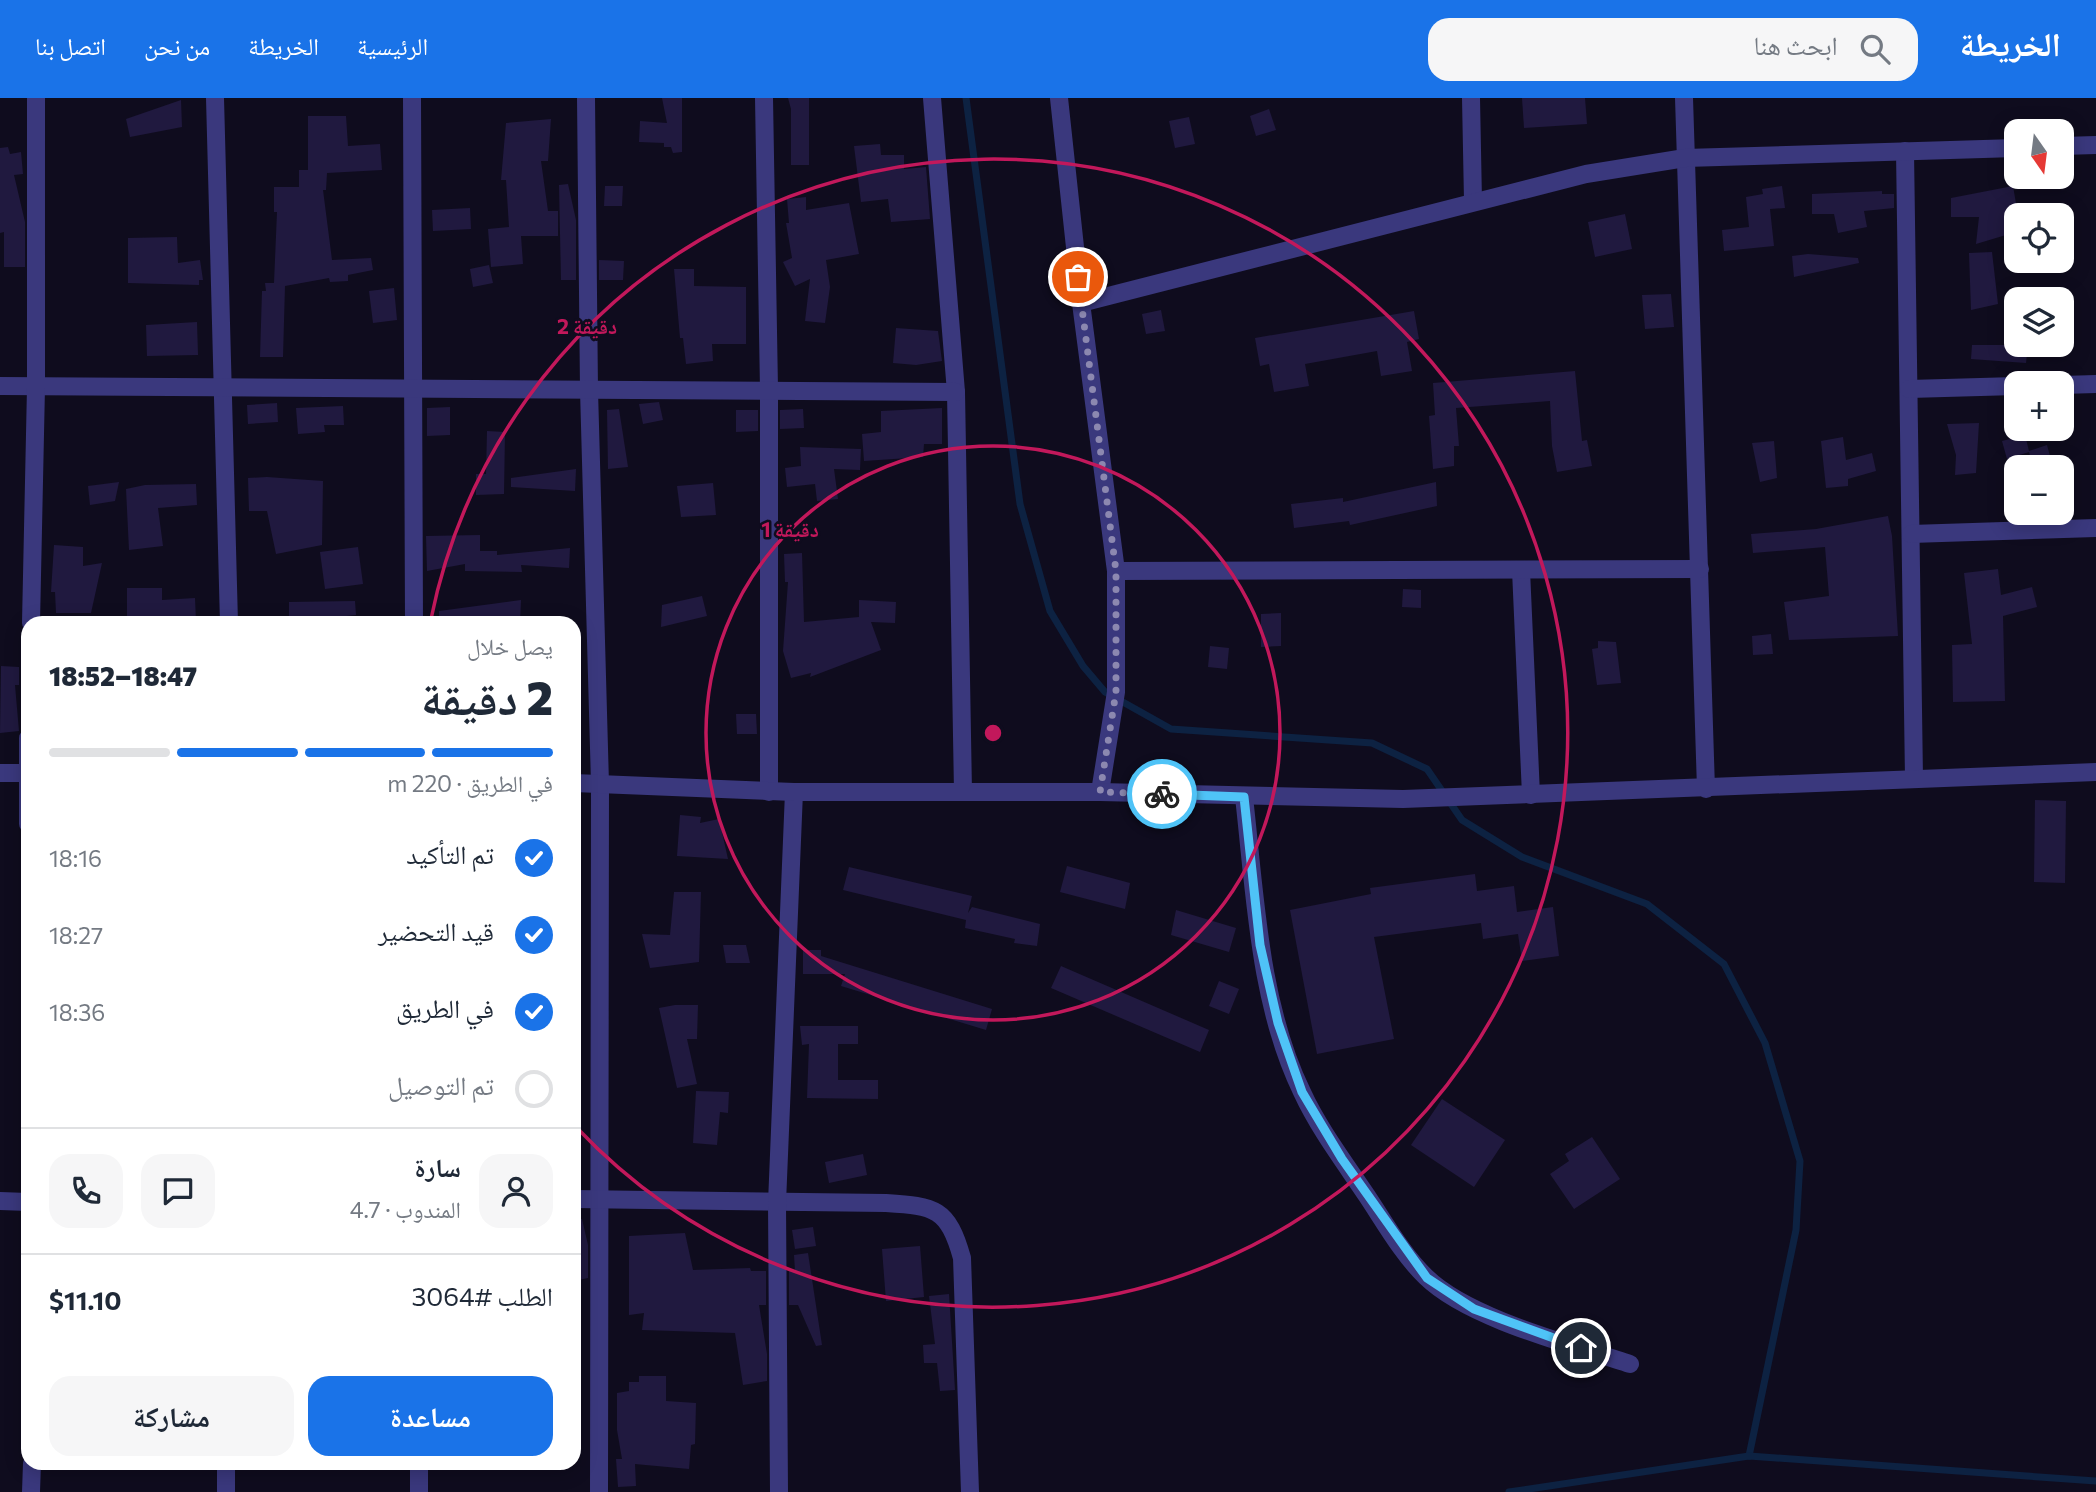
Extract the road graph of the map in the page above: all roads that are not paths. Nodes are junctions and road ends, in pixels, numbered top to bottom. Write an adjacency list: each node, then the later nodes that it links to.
1 (36, 98): 22 (street)
2 (215, 98): 18 (street)
3 (412, 98): 23 (street)
4 (586, 98): 26 (street)
5 (764, 98): 24 (street)
6 (932, 98): 27 (street)
7 (1059, 98): 16 (street)
8 (1471, 98): 15 (street)
9 (1684, 98): 14 (street)
10 (2096, 145): 11 (street)
11 (2074, 146)
12 (2004, 148): 13 (street)
13 (1905, 151): 14 (street); 25 (street)
14 (1685, 159): 15 (street); 30 (street)
15 (1473, 201): 16 (street)
16 (1081, 303): 32 (street)
17 (2096, 384): 19 (street)
18 (220, 385): 22 (street); 23 (street); 34 (street)
19 (2074, 385)
20 (0, 386): 22 (street)
21 (2004, 386): 25 (street)
22 (36, 387): 33 (street)
23 (411, 388): 26 (street); 35 (street)
24 (769, 389): 26 (street); 27 (street); 43 (street)
25 (1909, 389): 29 (street)
26 (589, 390): 41 (street)
27 (956, 393): 45 (street)
28 (2096, 528): 29 (street)
29 (1911, 534): 39 (street)
30 (1700, 569): 31 (street); 42 (street)
31 (1521, 570): 32 (street); 47 (street)
32 (1116, 571): 46 (street)
33 (31, 616)
34 (229, 616)
35 (414, 616)
36 (2096, 772): 39 (street)
37 (0, 773): 38 (street)
38 (21, 773)
39 (1914, 779): 42 (street)
40 (581, 783): 41 (street)
41 (600, 784): 43 (street); 50 (street)
42 (1706, 789): 47 (street)
43 (769, 792): 44 (street)
44 (794, 792): 45 (street); 53 (street)
45 (962, 792): 46 (street)
46 (1100, 792): 48 (street)
47 (1531, 795): 48 (street)
48 (1244, 797): 54 (street)
49 (581, 1199): 50 (street)
50 (600, 1199): 53 (street); 61 (street)
51 (0, 1201): 52 (street)
52 (21, 1202)
53 (777, 1203): 62 (street); 63 (street)
54 (1630, 1364)
55 (32, 1470): 58 (street)
56 (226, 1470): 59 (street)
57 (419, 1470): 60 (street)
58 (32, 1492)
59 (226, 1492)
60 (419, 1492)
61 (599, 1492)
62 (779, 1492)
63 (970, 1492)

